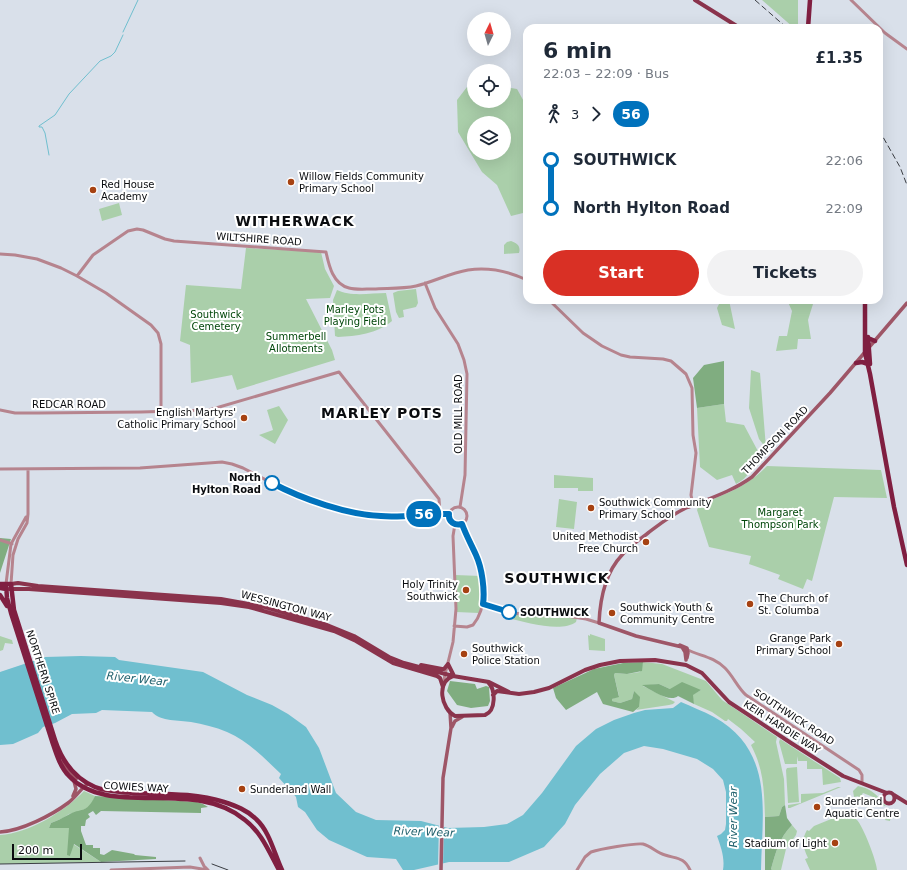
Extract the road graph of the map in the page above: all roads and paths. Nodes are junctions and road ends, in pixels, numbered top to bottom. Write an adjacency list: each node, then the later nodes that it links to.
1 (695, 0): 4 (main road)
2 (810, 0): 5 (highway)
3 (851, 0): 6 (street)
4 (734, 24)
5 (808, 24)
6 (876, 24)
7 (883, 31): 8 (street)
8 (907, 49)
9 (0, 254): 10 (street)
10 (77, 276): 12 (street, WILTSHIRE ROAD); 25 (street)
11 (523, 278): 12 (street)
12 (425, 283): 29 (street, OLD MILL ROAD)
13 (907, 303): 18 (main road, THOMPSON ROAD)
14 (553, 304): 28 (street)
15 (865, 304): 16 (highway)
16 (866, 322): 17 (highway); 20 (highway)
17 (868, 338): 18 (highway); 19 (highway)
18 (875, 341): 19 (main road, THOMPSON ROAD)
19 (869, 348): 20 (main road, THOMPSON ROAD); 23 (highway)
20 (865, 353): 21 (main road, THOMPSON ROAD); 22 (highway)
21 (856, 363): 22 (highway); 28 (main road, THOMPSON ROAD)
22 (868, 364): 23 (highway)
23 (870, 374): 38 (highway)
24 (0, 410): 25 (street, REDCAR ROAD)
25 (161, 411): 30 (street, REDCAR ROAD)
26 (0, 469): 27 (street)
27 (28, 469): 30 (street); 31 (street)
28 (693, 505): 45 (main road, THOMPSON ROAD)
29 (460, 507): 32 (street); 34 (street)
30 (440, 513): 32 (street)
31 (28, 514): 36 (street); 37 (street)
32 (449, 514): 33 (street)
33 (455, 524): 34 (street); 46 (street)
34 (462, 524): 43 (street)
35 (0, 540): 36 (street)
36 (11, 544): 37 (street); 40 (street)
37 (16, 546): 40 (street)
38 (907, 565)
39 (0, 584): 40 (highway, WESSINGTON WAY)
40 (8, 586): 41 (highway, WESSINGTON WAY); 44 (highway); 50 (main road, WESSINGTON WAY); 54 (main road, WESSINGTON WAY)
41 (0, 588)
42 (0, 595): 44 (highway)
43 (483, 604): 45 (street); 46 (street)
44 (12, 612): 60 (highway, NORTHERN SPIRE)
45 (599, 623): 47 (main road)
46 (454, 626): 49 (street)
47 (685, 648): 48 (main road); 48 (main road); 63 (street, SOUTHWICK ROAD)
48 (686, 663): 55 (main road, KEIR HARDIE WAY); 63 (main road, KEIR HARDIE WAY)
49 (448, 664): 50 (main road); 51 (street); 52 (main road)
50 (413, 666): 51 (main road, WESSINGTON WAY)
51 (445, 674): 52 (main road, WESSINGTON WAY); 54 (street)
52 (454, 676): 53 (main road, WESSINGTON WAY); 54 (main road)
53 (486, 681): 55 (main road, WESSINGTON WAY); 56 (main road)
54 (443, 687): 57 (main road)
55 (509, 692): 56 (main road)
56 (493, 695): 58 (main road)
57 (450, 712): 58 (main road); 59 (main road)
58 (465, 716): 59 (main road)
59 (451, 728): 84 (main road)
60 (53, 740): 61 (highway, COWIES WAY); 62 (highway, COWIES WAY)
61 (62, 758): 64 (highway, COWIES WAY); 65 (main road)
62 (74, 780): 65 (highway, COWIES WAY); 73 (main road)
63 (862, 783): 66 (main road, KEIR HARDIE WAY)
64 (88, 784): 65 (main road); 74 (highway, COWIES WAY)
65 (83, 788): 73 (main road); 74 (highway, COWIES WAY)
66 (878, 791): 67 (main road); 69 (main road)
67 (886, 793): 68 (main road); 69 (main road)
68 (894, 795): 70 (main road); 71 (main road)
69 (884, 799): 71 (main road)
70 (902, 800): 71 (main road); 72 (main road)
71 (894, 801)
72 (907, 803)
73 (66, 804): 75 (main road)
74 (223, 804): 82 (highway); 83 (highway)
75 (0, 832)
76 (200, 858): 81 (street)
77 (197, 868): 78 (street); 81 (street)
78 (162, 869): 79 (street); 80 (street)
79 (111, 870)
80 (169, 870)
81 (209, 870)
82 (279, 870)
83 (282, 870)
84 (441, 870)
85 (577, 870): 86 (street)
86 (690, 870)

